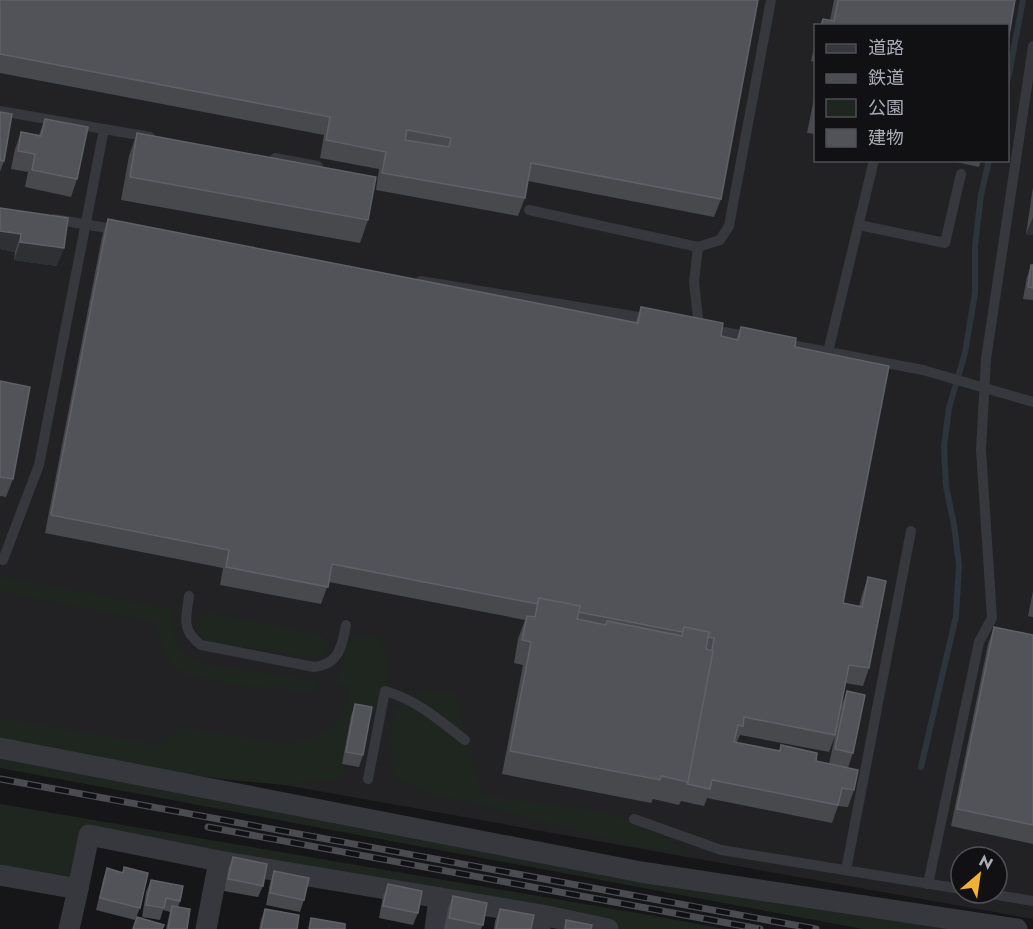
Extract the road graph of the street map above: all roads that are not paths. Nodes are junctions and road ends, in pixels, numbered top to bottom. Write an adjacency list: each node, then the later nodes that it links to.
1 (771, 0): 15 (lane)
2 (1033, 46): 35 (lane)
3 (0, 111): 4 (lane)
4 (104, 129): 5 (lane); 12 (lane)
5 (160, 138)
6 (262, 156): 8 (lane)
7 (874, 162): 13 (lane)
8 (318, 166)
9 (961, 174): 13 (lane)
10 (530, 210): 15 (lane)
11 (43, 217): 12 (lane)
12 (86, 225): 14 (lane); 25 (lane)
13 (859, 225): 22 (lane)
14 (133, 233)
15 (698, 247): 19 (lane)
16 (416, 280): 17 (lane)
17 (663, 321)
18 (687, 326): 19 (lane)
19 (699, 327): 20 (lane)
20 (757, 339)
21 (769, 341): 22 (lane)
22 (828, 352): 23 (lane, bridge)
23 (1033, 402)
24 (911, 531): 33 (lane)
25 (3, 560)
26 (189, 596): 27 (lane)
27 (346, 625)
28 (465, 740): 30 (lane)
29 (0, 748): 46 (street)
30 (368, 779)
31 (634, 819): 33 (lane)
32 (219, 861): 37 (street); 39 (street); 43 (street)
33 (846, 870): 35 (lane)
34 (0, 875): 37 (street)
35 (928, 884): 36 (lane)
36 (949, 887)
37 (78, 889): 42 (street)
38 (1009, 897): 40 (lane)
39 (439, 898): 41 (street); 44 (street)
40 (1033, 901)
41 (541, 922): 45 (street)
42 (69, 929)
43 (206, 929)
44 (435, 929)
45 (608, 929)
46 (1017, 929)

